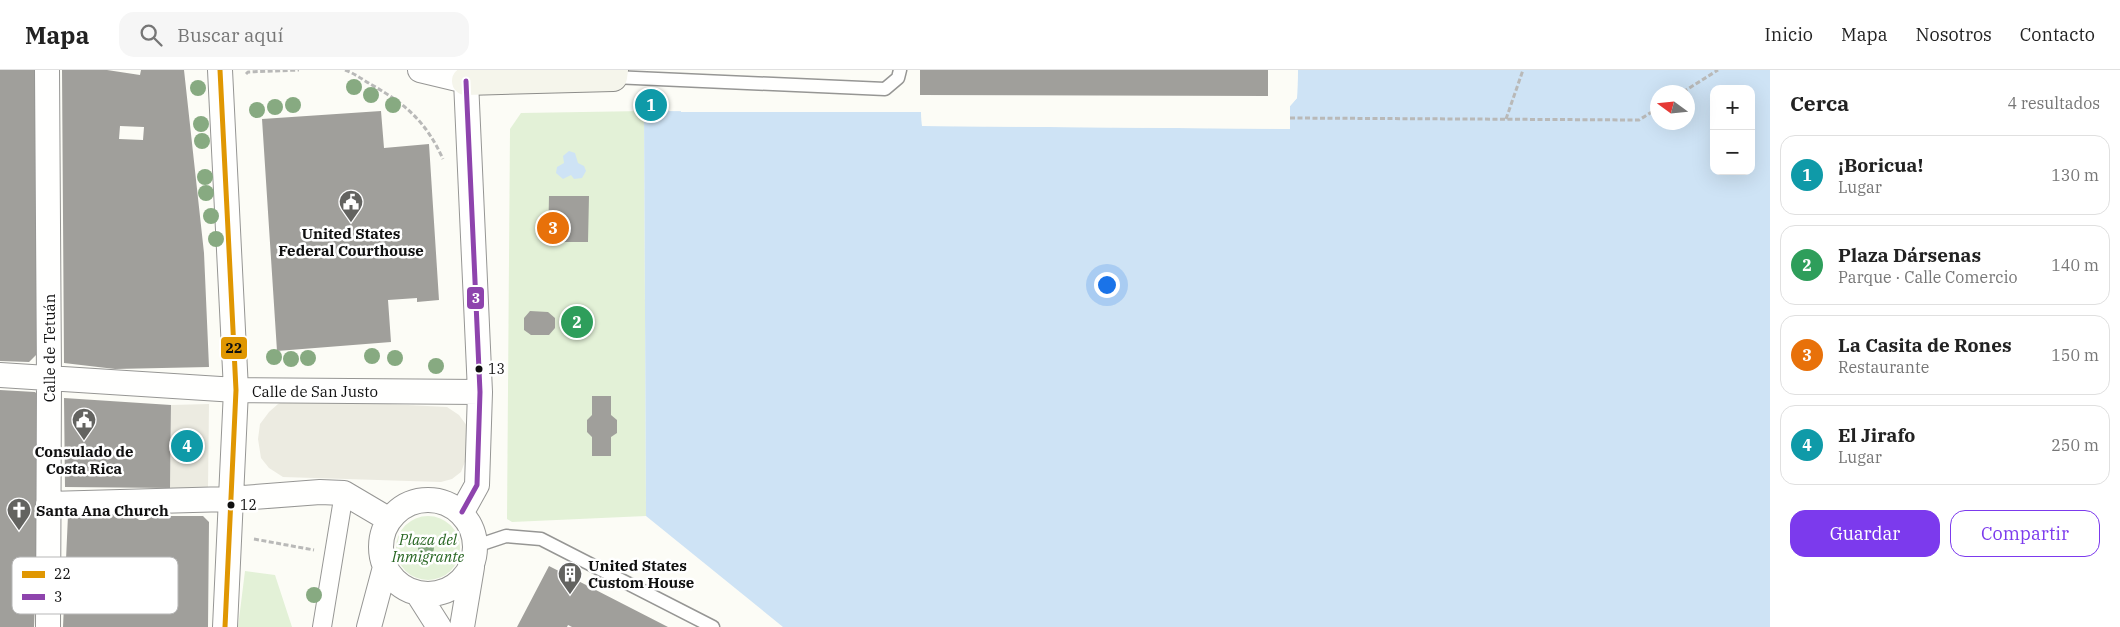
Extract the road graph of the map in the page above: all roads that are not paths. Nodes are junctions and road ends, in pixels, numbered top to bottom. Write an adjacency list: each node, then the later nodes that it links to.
1 (47, 70): 8 (street, Calle de Tetuán)
2 (220, 70): 9 (street)
3 (420, 70): 6 (street)
4 (900, 70): 5 (lane)
5 (613, 73): 6 (main road)
6 (466, 81): 10 (street)
7 (0, 375): 8 (street, Calle de San Justo)
8 (49, 378): 9 (street, Calle de San Justo); 13 (street, Calle de Tetuán)
9 (236, 390): 10 (street, Calle de San Justo); 12 (street)
10 (480, 392): 14 (street)
11 (344, 493): 12 (street); 15 (street); 23 (street)
12 (229, 499): 13 (street); 22 (street)
13 (48, 504): 16 (street, Calle de Tetuán)
14 (462, 512): 15 (street); 17 (street)
15 (388, 520): 18 (street)
16 (48, 557)
17 (474, 557): 19 (street); 26 (street); 27 (lane)
18 (385, 567): 19 (street); 24 (street)
19 (418, 594): 25 (street)
20 (48, 614): 21 (street, Calle de Tetuán)
21 (48, 627)
22 (225, 627)
23 (322, 627)
24 (368, 627)
25 (439, 627)
26 (462, 627)
27 (713, 627)

